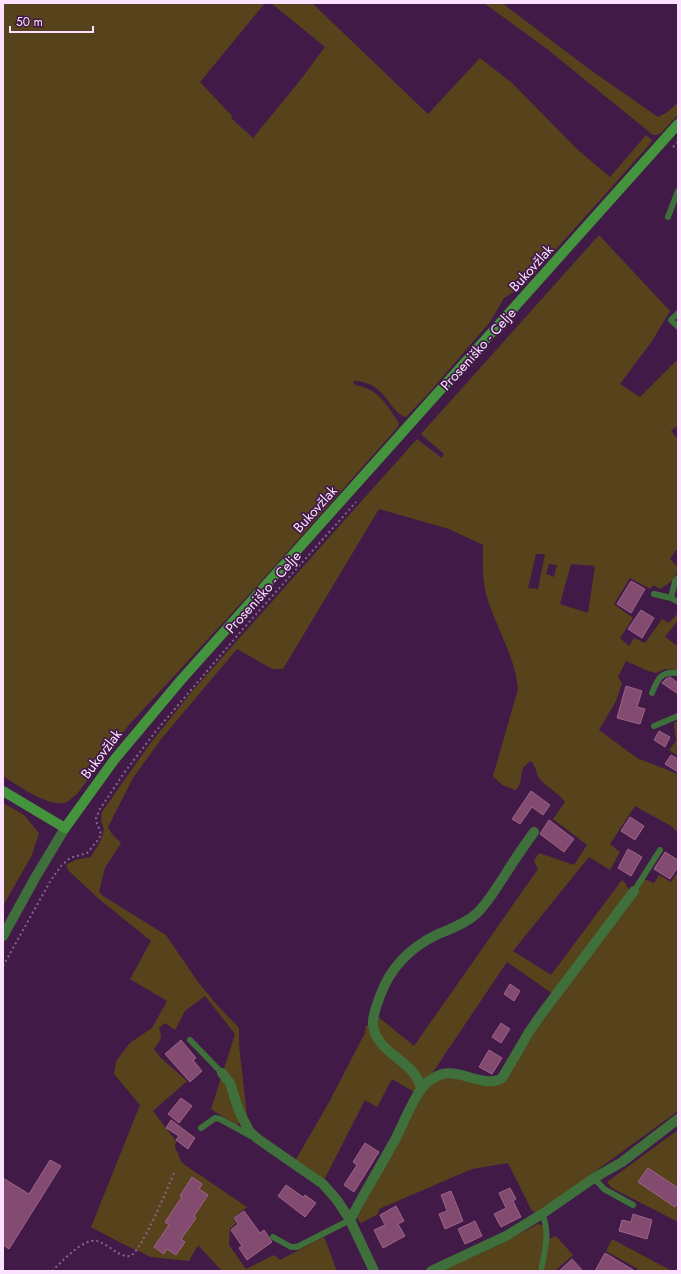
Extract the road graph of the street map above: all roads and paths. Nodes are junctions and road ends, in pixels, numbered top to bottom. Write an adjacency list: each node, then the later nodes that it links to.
1 (678, 124): 18 (main road, Bukovžlak)
2 (678, 142): 3 (path)
3 (669, 152)
4 (678, 191): 5 (lane)
5 (668, 217)
6 (678, 313): 7 (lane)
7 (678, 327)
8 (361, 496): 23 (path, Proseniško - Celje)
9 (678, 578): 11 (lane)
10 (654, 594): 11 (lane)
11 (671, 598): 12 (lane)
12 (678, 602)
13 (678, 673): 14 (lane)
14 (652, 693)
15 (678, 716): 16 (lane)
16 (654, 726)
17 (3, 791): 18 (main road)
18 (64, 828): 22 (street, Bukovžlak)
19 (534, 832): 26 (street)
20 (660, 850): 21 (lane)
21 (634, 891): 26 (street)
22 (3, 936)
23 (3, 966)
24 (190, 1040): 25 (lane)
25 (222, 1073): 29 (street)
26 (421, 1088): 34 (street)
27 (678, 1119): 31 (street)
28 (201, 1128): 29 (lane)
29 (258, 1140): 34 (street)
30 (174, 1173): 36 (path)
31 (594, 1178): 32 (lane); 33 (street)
32 (633, 1205)
33 (542, 1214): 38 (street); 39 (lane)
34 (350, 1220): 35 (lane); 37 (street)
35 (273, 1237)
36 (52, 1271)
37 (374, 1271)
38 (431, 1271)
39 (541, 1271)

